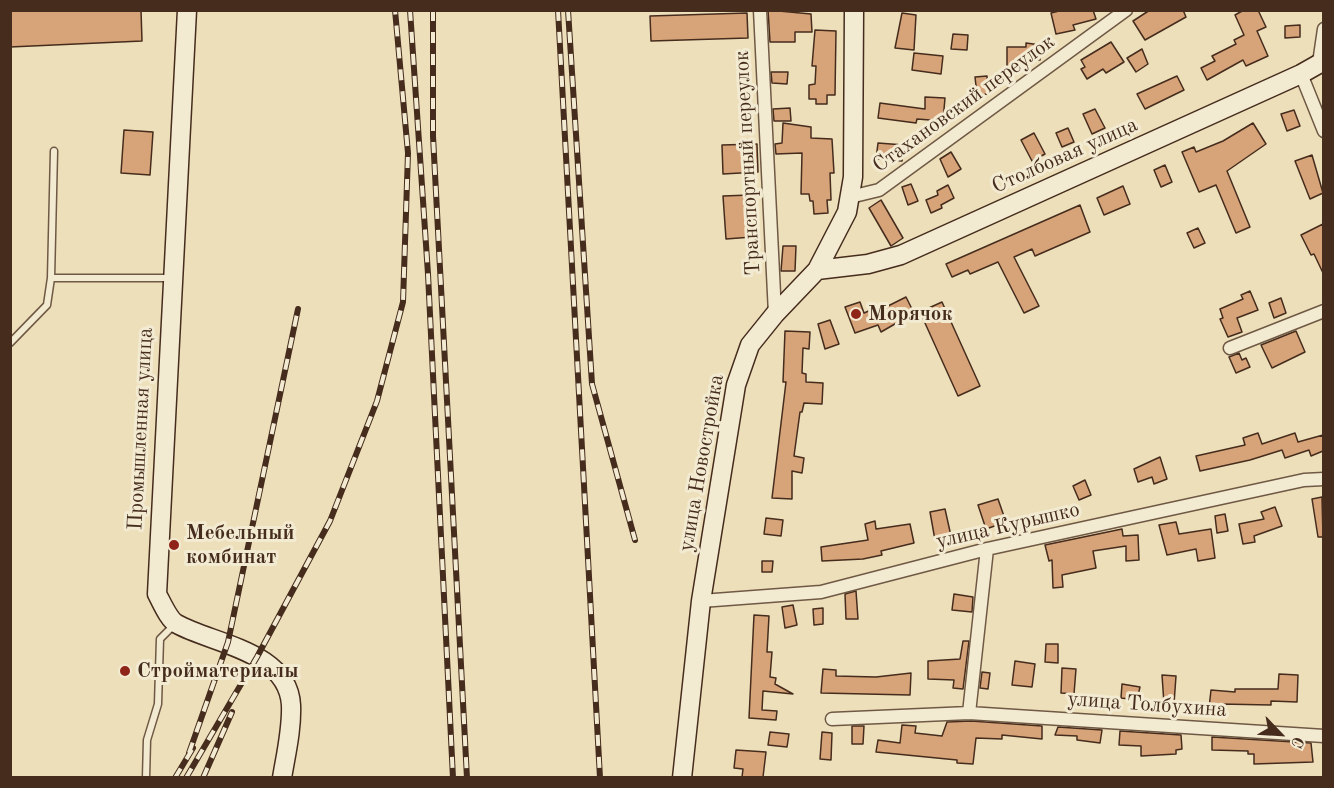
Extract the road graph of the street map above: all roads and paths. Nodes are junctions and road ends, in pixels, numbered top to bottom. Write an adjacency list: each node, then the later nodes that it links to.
1 (187, 10): 13 (main road, Промышленная улица)
2 (760, 10): 15 (street, Транспортный переулок)
3 (854, 10): 10 (main road, улица Новостройка)
4 (1126, 10): 10 (street, Стахановский переулок)
5 (1323, 29): 6 (street)
6 (1321, 62): 7 (main road, Столбовая улица)
7 (1301, 74): 8 (street); 11 (main road, Столбовая улица)
8 (1323, 131)
9 (54, 151): 12 (lane)
10 (850, 197): 11 (main road, улица Новостройка)
11 (817, 270): 15 (main road, улица Новостройка)
12 (51, 278): 13 (lane); 16 (lane)
13 (172, 278): 21 (main road, Промышленная улица)
14 (1323, 311): 17 (street)
15 (775, 314): 20 (main road, улица Новостройка)
16 (10, 344)
17 (1230, 348)
18 (1323, 479): 19 (street, улица Курышко)
19 (987, 549): 20 (street, улица Курышко); 22 (street)
20 (701, 601): 27 (main road, улица Новостройка)
21 (175, 624): 25 (lane); 26 (main road)
22 (969, 713): 23 (street, улица Толбухина); 24 (street, улица Толбухина)
23 (832, 719)
24 (1323, 736)
25 (146, 777)
26 (282, 777)
27 (682, 777)

